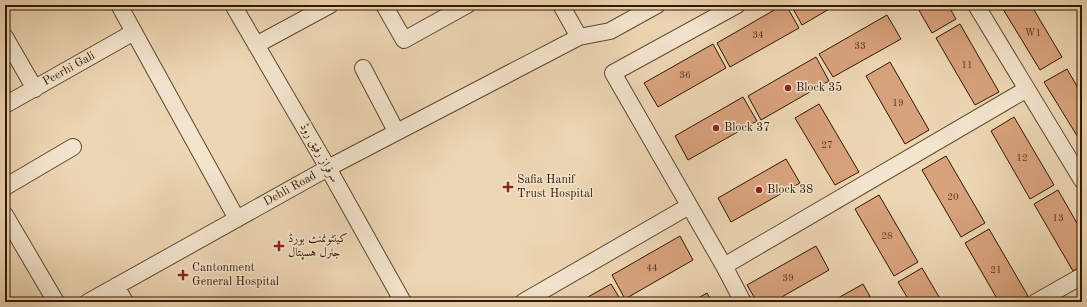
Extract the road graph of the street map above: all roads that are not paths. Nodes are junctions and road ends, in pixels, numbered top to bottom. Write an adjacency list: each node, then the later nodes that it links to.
1 (119, 5): 10 (street)
2 (233, 5): 13 (street, سرفراز رفیق روڈ)
3 (330, 5): 13 (street)
4 (384, 5): 5 (street)
5 (467, 5)
6 (561, 5): 11 (street)
7 (657, 5): 11 (street, Dehli Road)
8 (737, 5): 23 (street)
9 (976, 5): 16 (street)
10 (134, 32): 15 (street, Peerhi Gali); 25 (street)
11 (579, 36): 18 (street, Dehli Road)
12 (5, 37): 15 (street)
13 (256, 45): 20 (street, سرفراز رفیق روڈ)
14 (363, 68): 18 (street)
15 (35, 88): 17 (street, Peerhi Gali)
16 (1027, 89): 21 (street); 26 (street)
17 (5, 105)
18 (396, 131): 20 (street, Dehli Road)
19 (73, 147): 22 (street)
20 (328, 168): 25 (street, Dehli Road); 32 (street, سرفراز رفیق روڈ)
21 (1082, 180)
22 (5, 187)
23 (689, 206): 26 (street); 33 (street)
24 (5, 215): 29 (street)
25 (237, 219): 28 (street, Dehli Road)
26 (724, 266): 34 (street)
27 (1082, 276): 35 (street)
28 (116, 286): 30 (street, Dehli Road); 31 (street)
29 (56, 302)
30 (88, 302)
31 (125, 302)
32 (403, 302)
33 (523, 302)
34 (742, 302)
35 (1036, 302)

